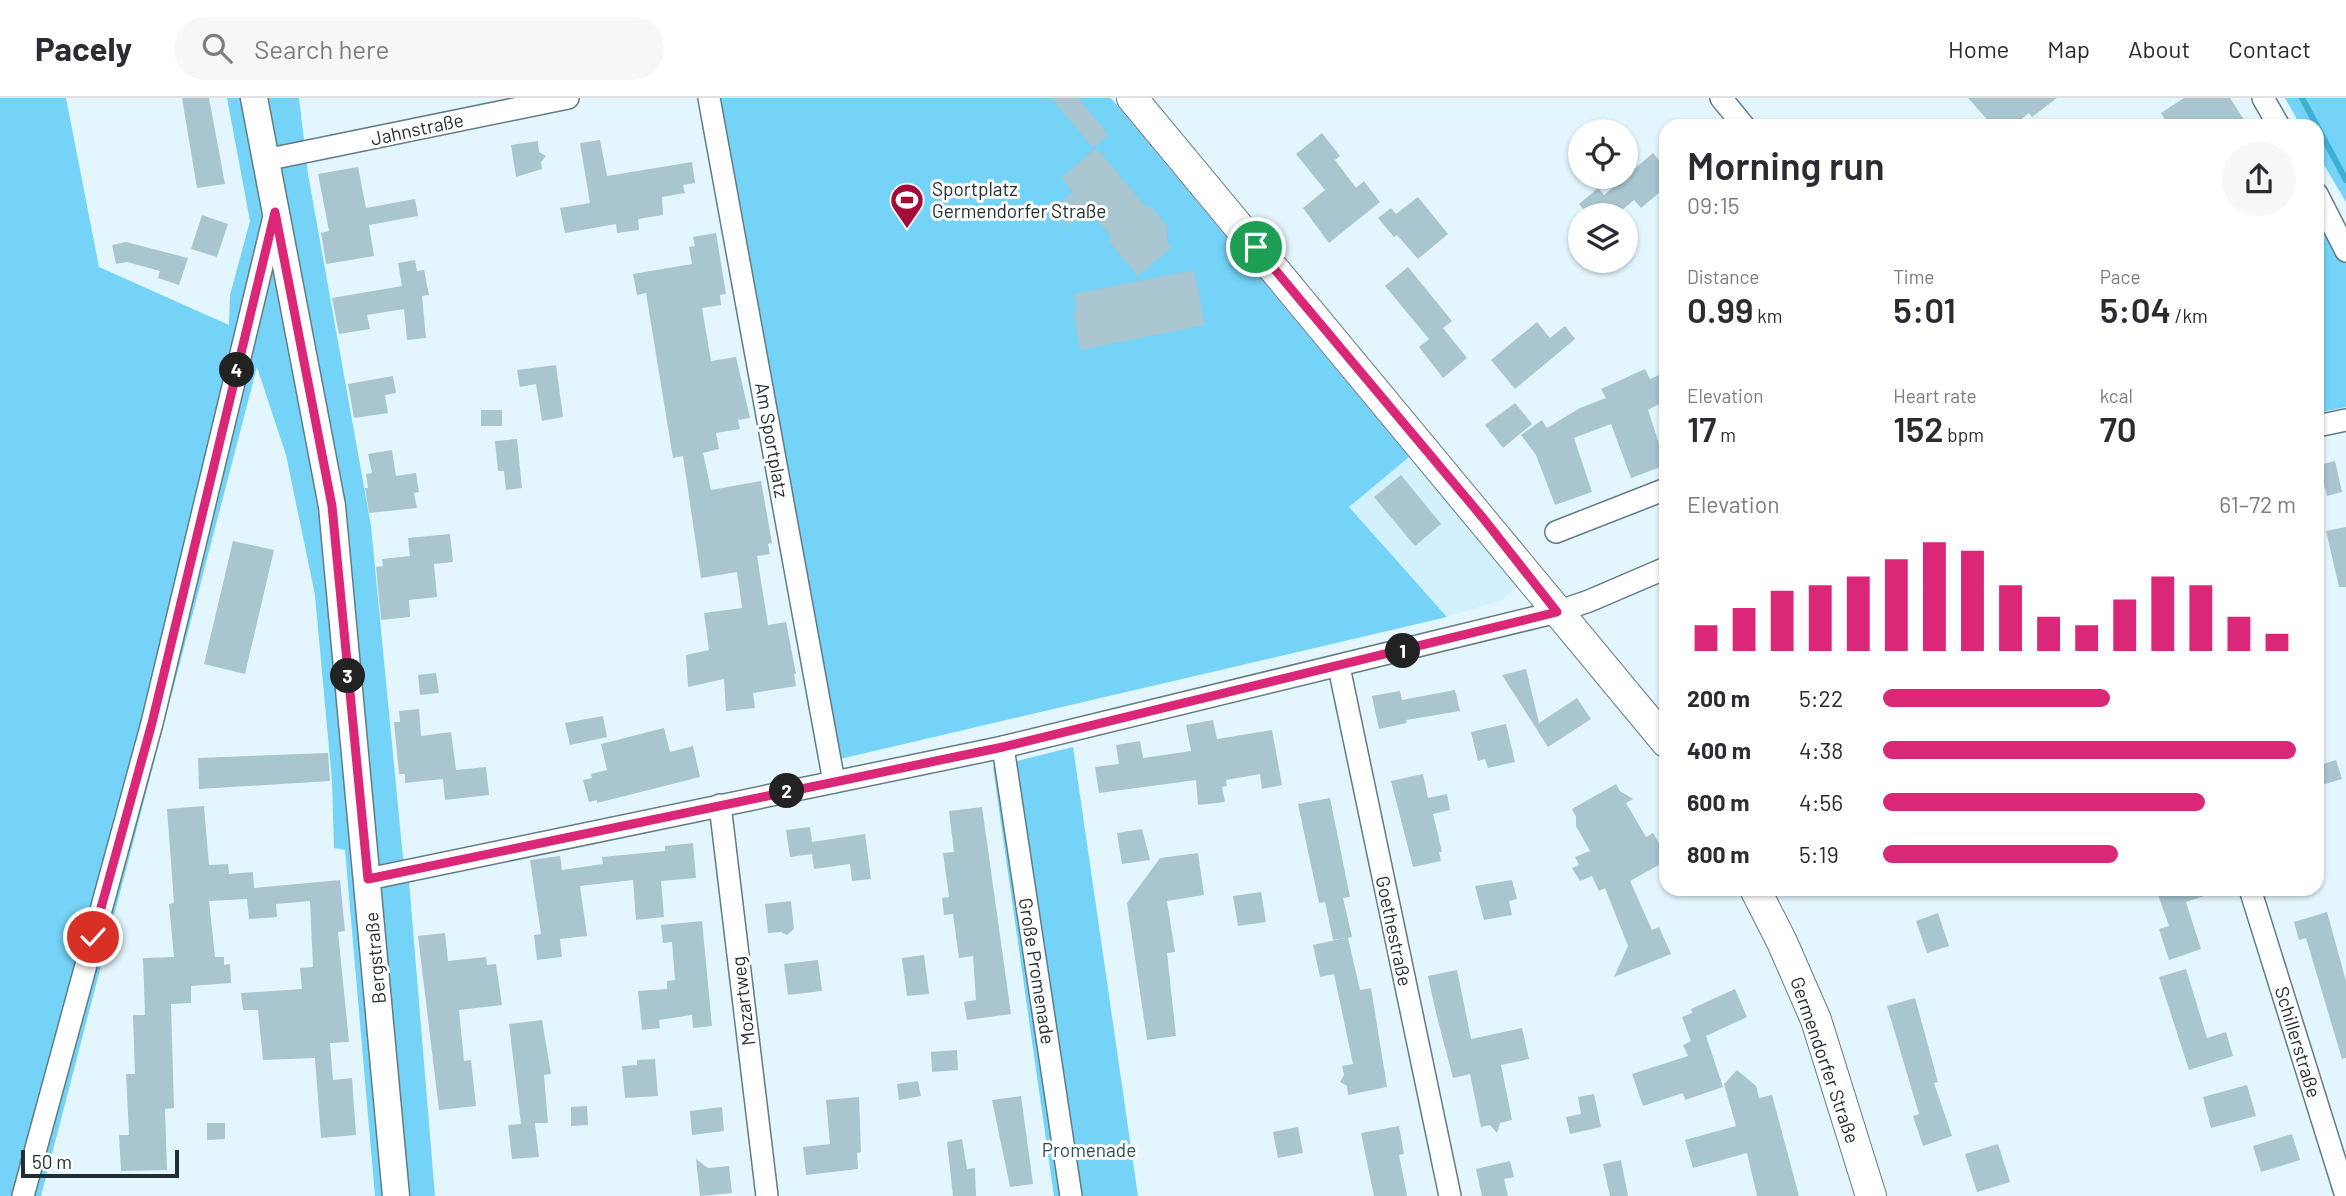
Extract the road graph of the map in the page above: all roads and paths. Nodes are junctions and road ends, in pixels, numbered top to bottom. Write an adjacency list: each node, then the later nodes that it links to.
1 (254, 98): 9 (street, Bergstraße)
2 (568, 98): 9 (street, Jahnstraße)
3 (709, 98): 22 (street, Am Sportplatz)
4 (1132, 98): 18 (main road)
5 (1721, 98): 7 (street)
6 (2263, 98): 8 (street)
7 (1738, 119)
8 (2274, 119)
9 (265, 160): 11 (street, Bergstraße)
10 (2324, 208): 12 (street)
11 (275, 212): 24 (street, Bergstraße); 27 (street)
12 (2346, 251)
13 (2346, 420): 14 (street)
14 (2324, 425)
15 (1659, 492): 16 (street)
16 (1556, 533)
17 (1659, 571): 18 (street)
18 (1557, 612): 19 (street); 20 (main road)
19 (1339, 667): 21 (street); 31 (street, Goethestraße)
20 (1659, 734)
21 (1003, 747): 22 (street); 30 (street, Große Promenade)
22 (834, 782): 23 (street)
23 (720, 806): 24 (street); 29 (street, Mozartweg)
24 (368, 879): 28 (street, Bergstraße)
25 (1759, 896): 32 (main road, Germendorfer Straße)
26 (2252, 896): 33 (street, Schillerstraße)
27 (23, 1196)
28 (396, 1196)
29 (767, 1196)
30 (1072, 1196)
31 (1450, 1196)
32 (1871, 1196)
33 (2346, 1196)

